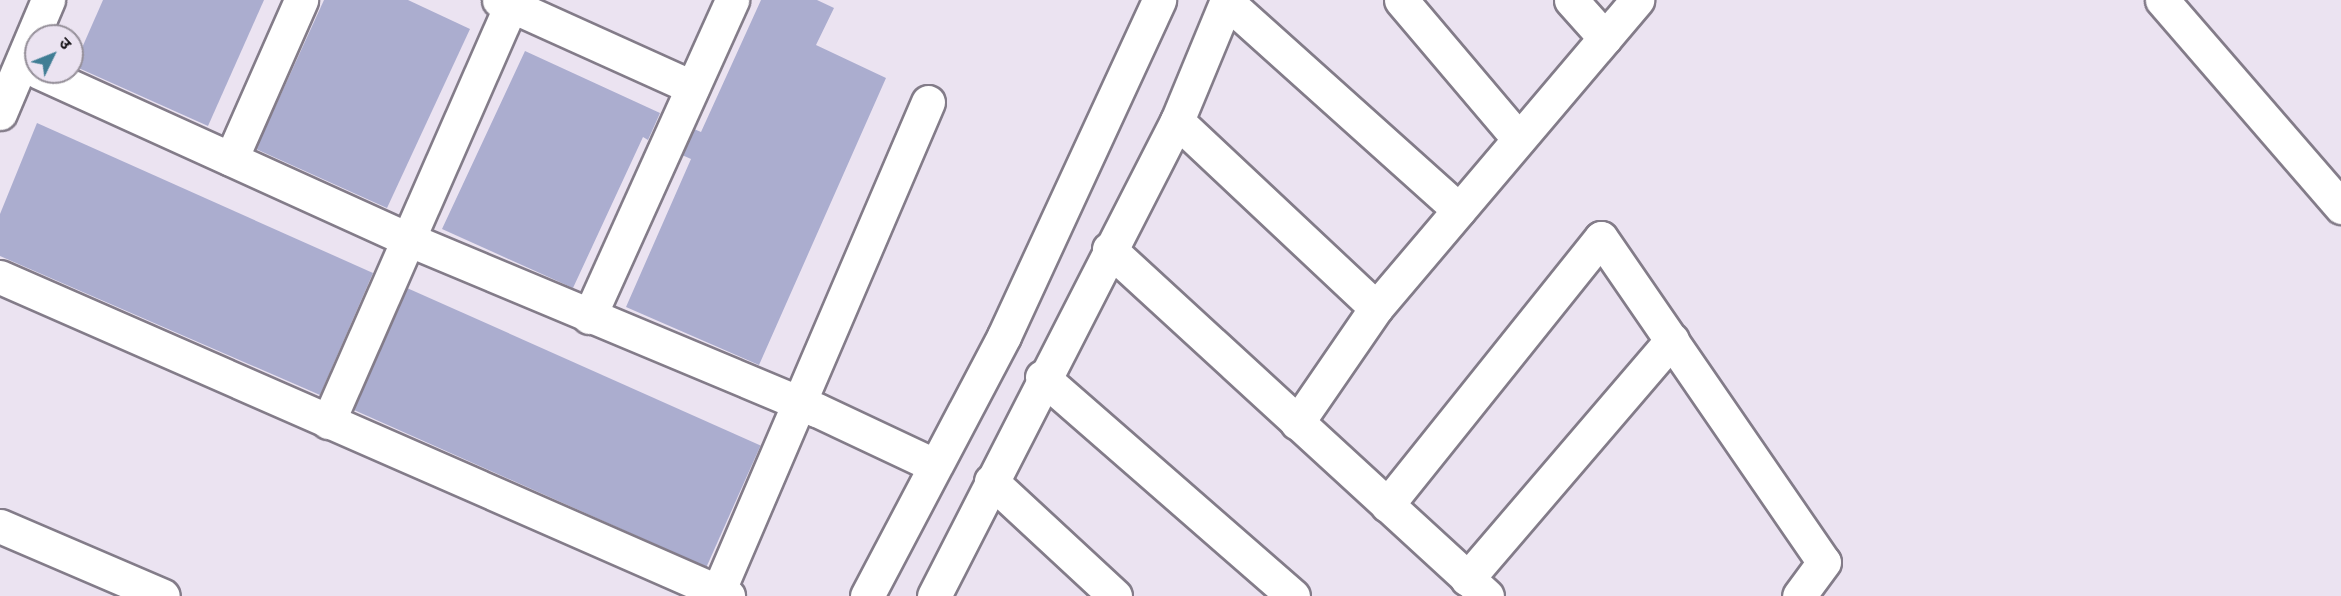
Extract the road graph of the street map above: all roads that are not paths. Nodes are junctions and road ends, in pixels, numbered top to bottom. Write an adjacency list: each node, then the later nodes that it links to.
1 (48, 0): 11 (street)
2 (300, 0): 20 (street)
3 (732, 0): 15 (street)
4 (1160, 0): 33 (street)
5 (1226, 0): 18 (street); 22 (street)
6 (1401, 0): 19 (street)
7 (1571, 0): 12 (street)
8 (1637, 0): 12 (street)
9 (2162, 0): 21 (street)
10 (505, 3): 15 (street); 23 (street)
11 (39, 24)
12 (1605, 38): 19 (street)
13 (24, 65): 17 (street)
14 (66, 84): 20 (street)
15 (692, 87): 27 (street)
16 (928, 102): 30 (street)
17 (0, 113)
18 (1177, 121): 24 (street); 26 (street)
19 (1519, 139): 22 (street)
20 (231, 159): 23 (street)
21 (2341, 207)
22 (1459, 210): 26 (street)
23 (410, 240): 27 (street); 31 (street)
24 (1109, 249): 29 (street); 32 (street)
25 (0, 277): 31 (street)
26 (1376, 308): 32 (street)
27 (589, 317): 30 (street)
28 (1672, 340): 35 (street); 37 (street); 44 (street)
29 (1042, 377): 34 (street); 43 (street)
30 (797, 402): 33 (street); 38 (street)
31 (328, 422): 38 (street)
32 (1297, 423): 35 (street)
33 (933, 465): 40 (street)
34 (991, 481): 41 (street); 42 (street)
35 (1387, 505): 37 (street)
36 (0, 526): 39 (street)
37 (1477, 587)
38 (723, 594)
39 (163, 596)
40 (867, 596)
41 (934, 596)
42 (1115, 596)
43 (1293, 596)
44 (1799, 596)

